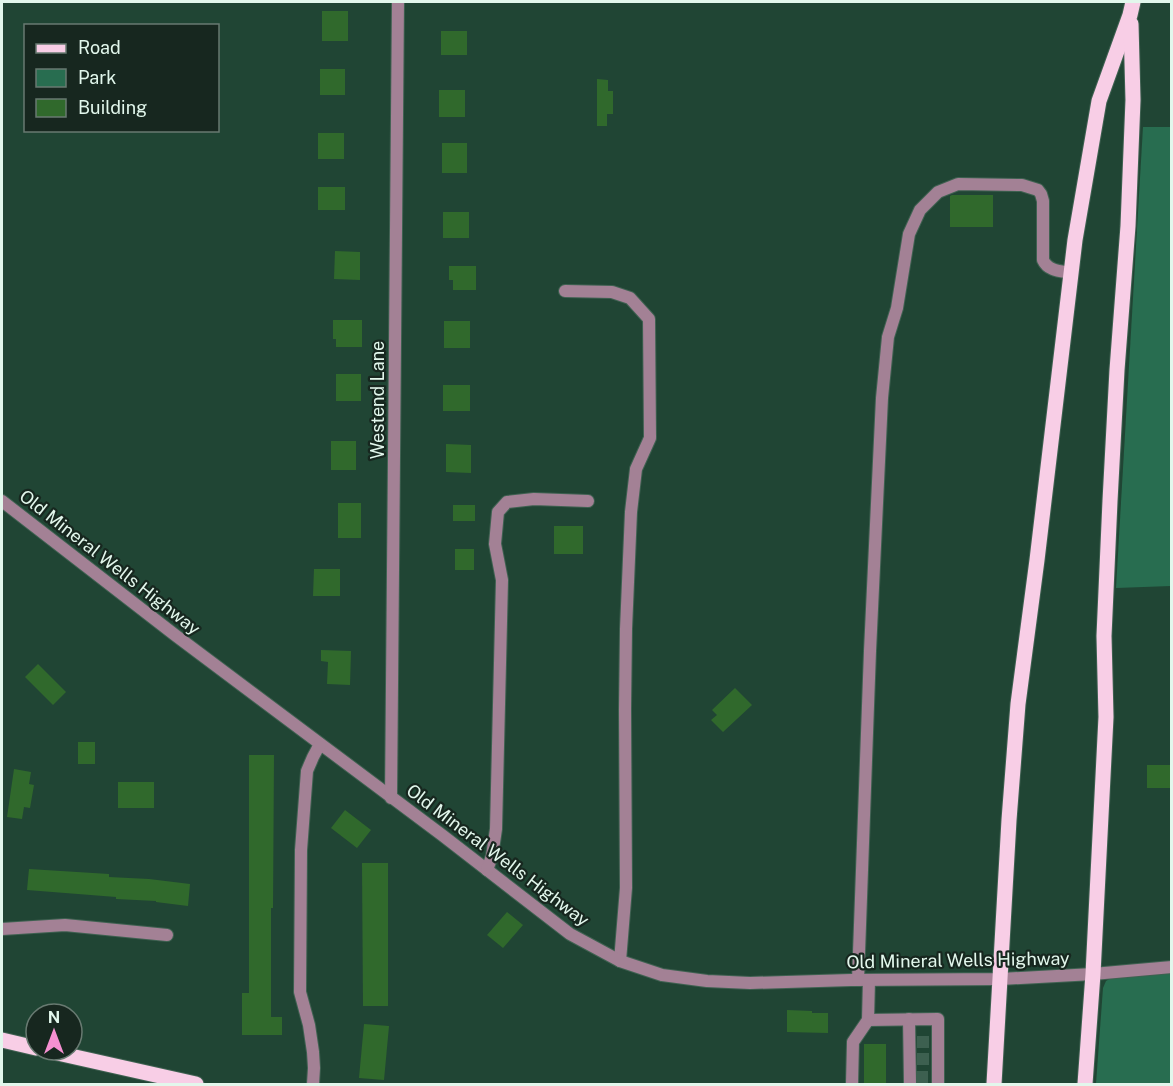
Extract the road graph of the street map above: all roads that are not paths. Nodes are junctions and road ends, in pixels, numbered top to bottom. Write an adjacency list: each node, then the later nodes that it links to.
1 (398, 2): 8 (street, Westend Lane)
2 (1132, 8): 3 (main road); 14 (main road)
3 (1071, 273): 15 (main road); 16 (street)
4 (565, 291): 12 (street)
5 (2, 501): 7 (street, Old Mineral Wells Highway)
6 (588, 501): 9 (street)
7 (320, 744): 8 (street, Old Mineral Wells Highway); 25 (street)
8 (392, 798): 9 (street, Old Mineral Wells Highway)
9 (487, 870): 12 (street, Old Mineral Wells Highway)
10 (2, 929): 11 (street)
11 (167, 935)
12 (620, 961): 16 (street, Old Mineral Wells Highway)
13 (1172, 967): 14 (street, Old Mineral Wells Highway)
14 (1093, 974): 15 (street, Old Mineral Wells Highway); 28 (main road)
15 (1001, 979): 16 (street, Old Mineral Wells Highway); 27 (main road)
16 (863, 980): 18 (street)
17 (909, 1019): 18 (street); 20 (street); 20 (street)
18 (868, 1020): 26 (street)
19 (2, 1040): 21 (main road)
20 (924, 1042): 23 (street); 23 (street)
21 (24, 1045)
22 (84, 1059): 24 (main road)
23 (923, 1079)
24 (196, 1084)
25 (313, 1084)
26 (852, 1084)
27 (994, 1084)
28 (1085, 1084)

